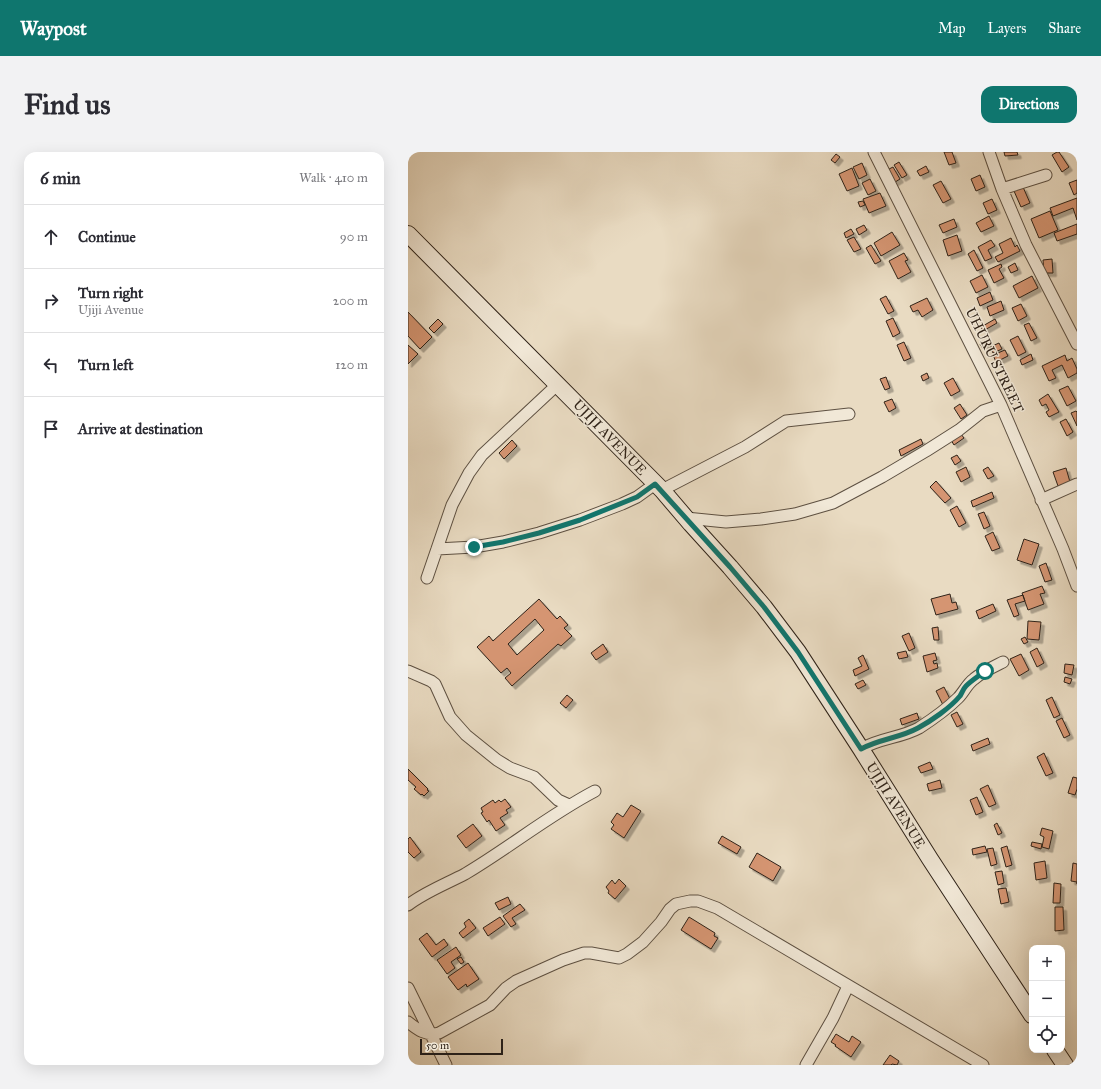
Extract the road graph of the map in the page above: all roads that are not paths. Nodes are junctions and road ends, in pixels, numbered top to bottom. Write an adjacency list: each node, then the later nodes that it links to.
1 (874, 152): 8 (street, UHURU STREET)
2 (989, 152): 4 (street)
3 (1046, 175): 4 (street)
4 (1002, 189): 6 (street)
5 (408, 234): 7 (main road, UJIJI AVENUE)
6 (1077, 344)
7 (558, 384): 11 (main road, UJIJI AVENUE); 14 (street)
8 (1001, 405): 12 (street, UHURU STREET); 13 (street)
9 (849, 414): 11 (street)
10 (1077, 484): 12 (street)
11 (659, 487): 13 (main road, UJIJI AVENUE); 14 (street)
12 (1041, 500): 16 (street, UHURU STREET)
13 (686, 518): 19 (main road, UJIJI AVENUE)
14 (437, 549): 15 (street)
15 (427, 578)
16 (1077, 586)
17 (1003, 662): 19 (street)
18 (408, 671): 21 (street)
19 (861, 749): 25 (main road, UJIJI AVENUE)
20 (595, 791): 21 (street)
21 (569, 805): 22 (street)
22 (408, 905)
23 (848, 986): 27 (street); 29 (street); 31 (street)
24 (408, 988): 27 (street)
25 (1029, 1010)
26 (408, 1022): 27 (street)
27 (432, 1035): 30 (street)
28 (1057, 1053): 32 (main road)
29 (981, 1064)
30 (446, 1065)
31 (806, 1065)
32 (1065, 1065)

